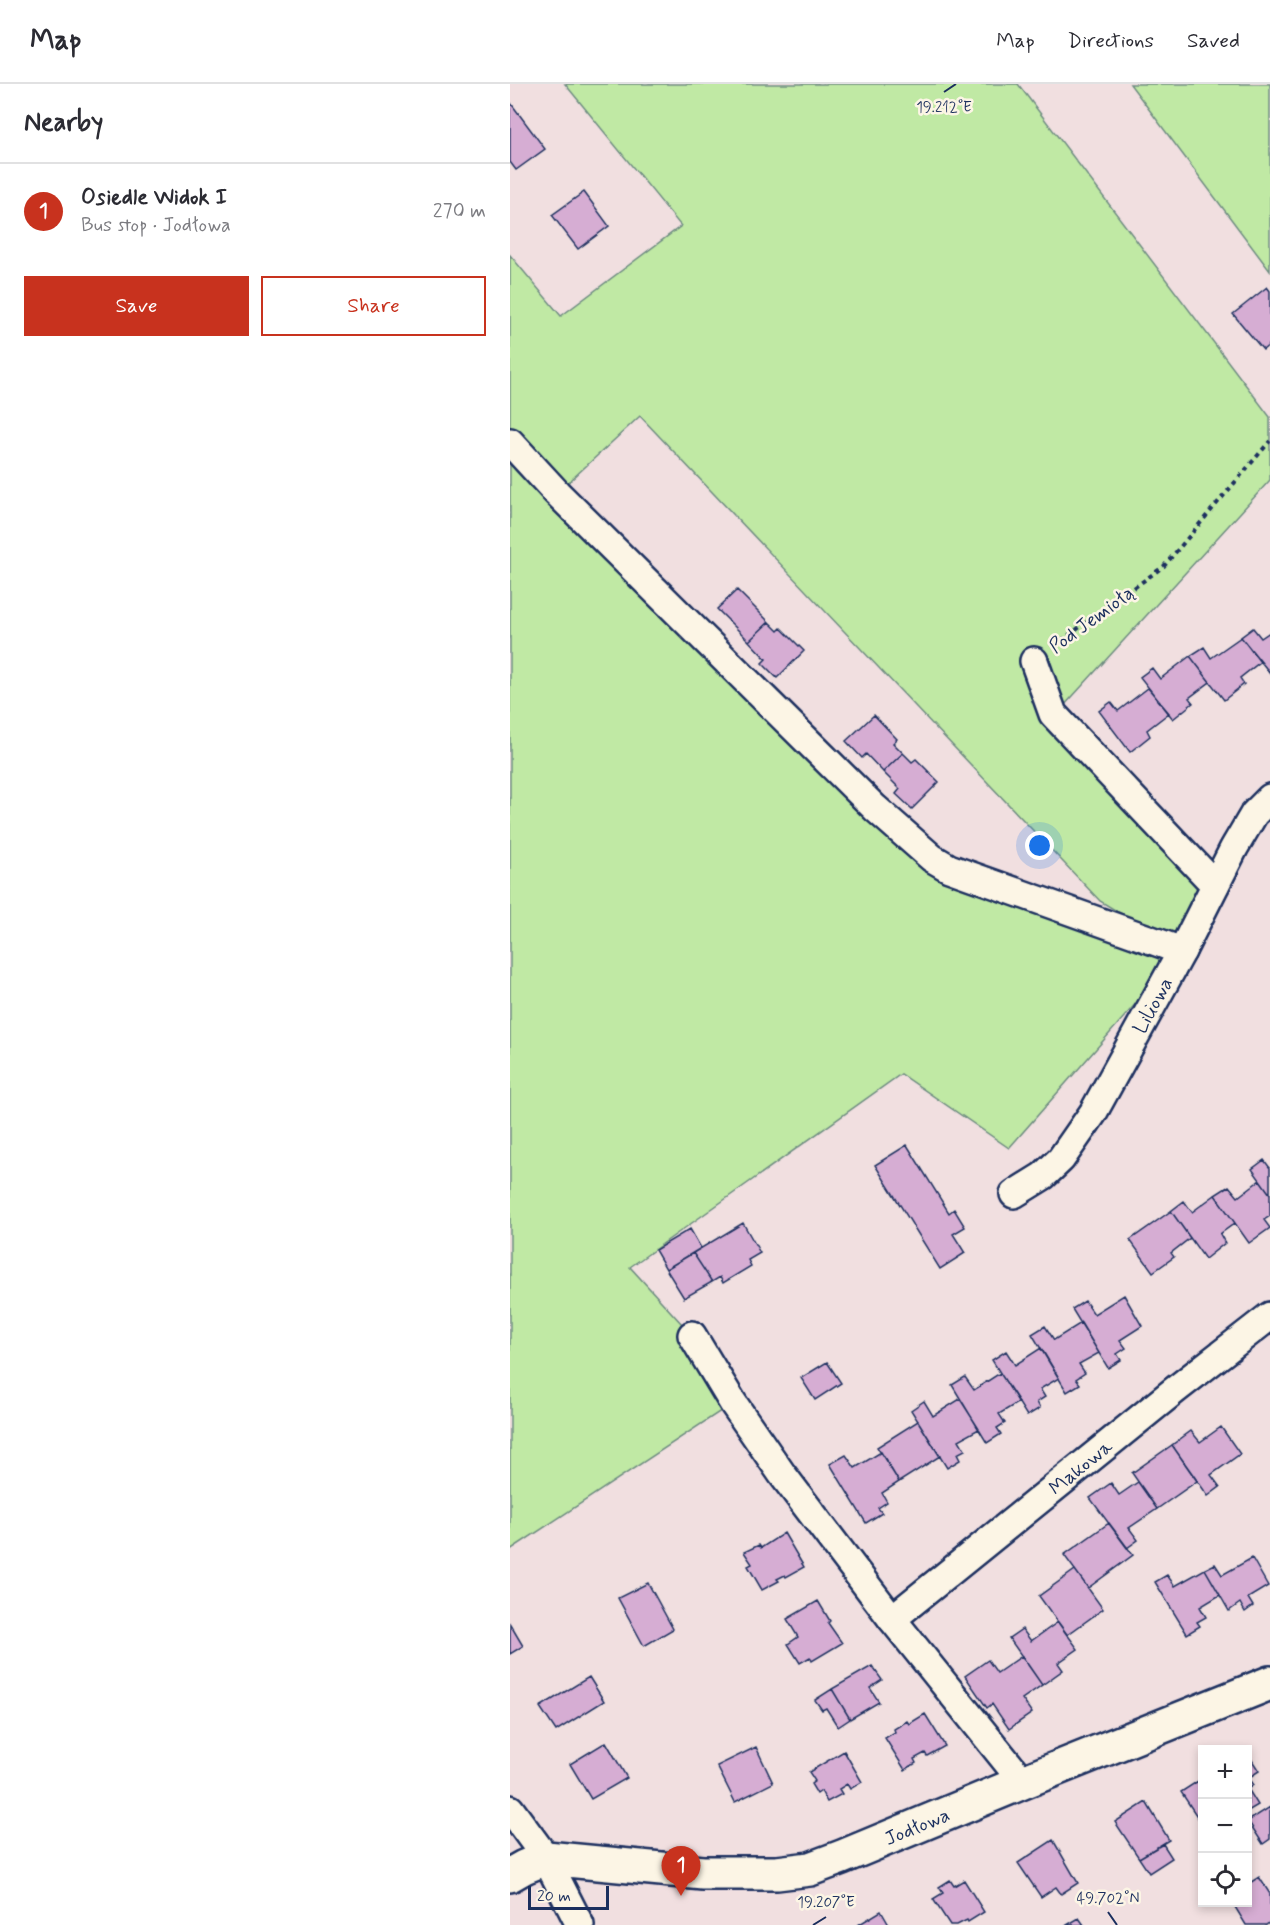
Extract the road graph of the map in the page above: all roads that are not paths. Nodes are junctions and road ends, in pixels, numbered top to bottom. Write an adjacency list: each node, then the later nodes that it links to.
1 (510, 442): 5 (street)
2 (1034, 661): 4 (street, Pod Jemiołą)
3 (1270, 798): 4 (street, Liliowa)
4 (1215, 885): 5 (street, Liliowa)
5 (1182, 951): 6 (street, Liliowa)
6 (1014, 1194)
7 (1270, 1316): 9 (street, Makowa)
8 (692, 1335): 9 (street)
9 (892, 1619): 11 (street)
10 (1270, 1683): 11 (street, Jodłowa)
11 (1023, 1782): 13 (street, Jodłowa)
12 (510, 1809): 13 (street)
13 (546, 1858): 14 (street); 15 (street)
14 (510, 1875)
15 (580, 1925)

